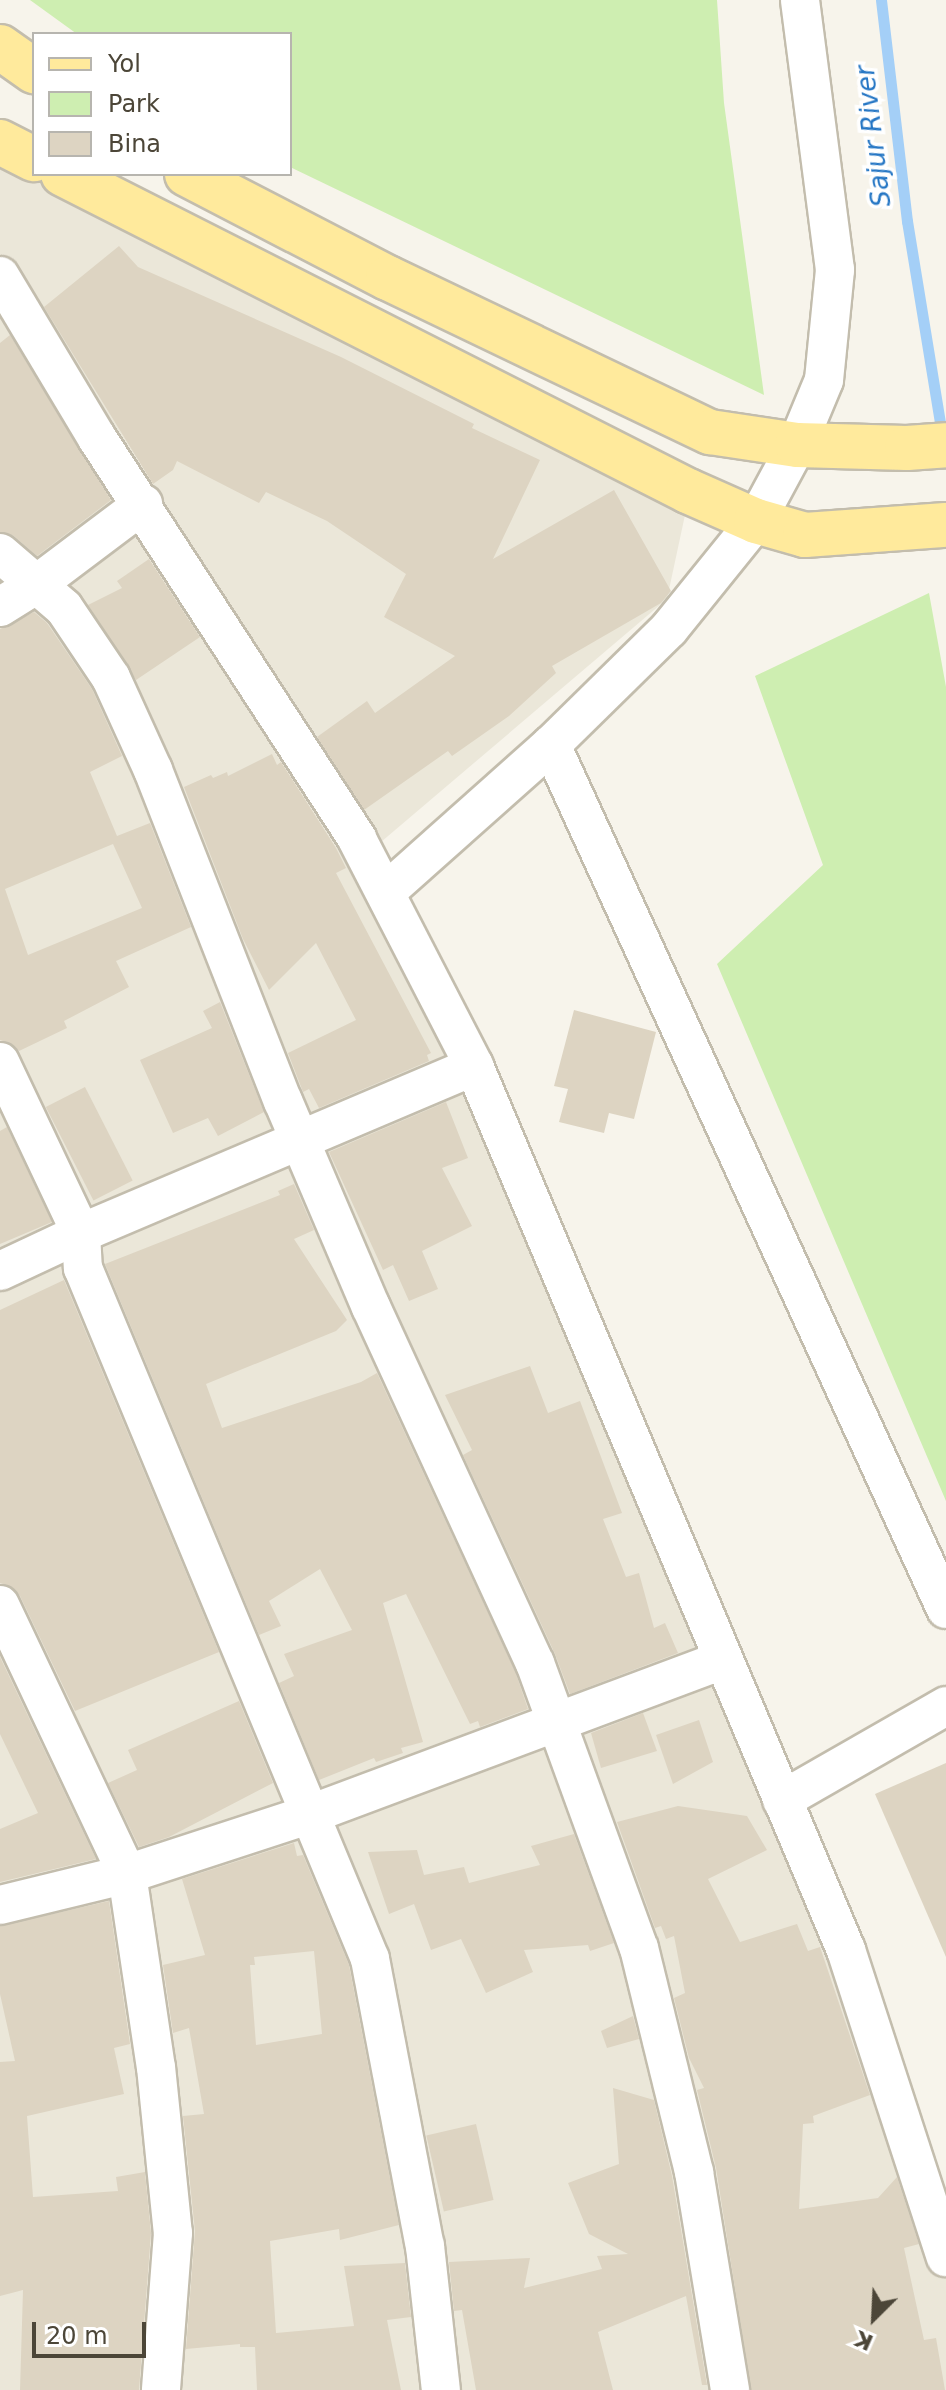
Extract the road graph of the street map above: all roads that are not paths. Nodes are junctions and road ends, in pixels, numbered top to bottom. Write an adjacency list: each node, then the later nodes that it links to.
1 (800, 0): 11 (street)
2 (0, 47): 3 (main road)
3 (32, 70)
4 (0, 77): 5 (main road)
5 (32, 93)
6 (0, 142): 7 (main road)
7 (32, 158)
8 (67, 176): 14 (main road)
9 (191, 176): 11 (main road)
10 (0, 276): 13 (street)
11 (797, 445): 12 (main road); 14 (street)
12 (927, 447)
13 (143, 504): 17 (street); 20 (street)
14 (756, 521): 15 (main road); 19 (street)
15 (932, 526)
16 (0, 553): 17 (street)
17 (37, 584): 18 (street); 23 (street)
18 (0, 607)
19 (551, 745): 20 (street); 27 (street)
20 (387, 891): 22 (street)
21 (0, 1062): 24 (street)
22 (474, 1066): 23 (street); 28 (street)
23 (300, 1140): 24 (street); 30 (street)
24 (81, 1233): 25 (street); 32 (street)
25 (0, 1271)
26 (0, 1605): 33 (street)
27 (946, 1609)
28 (723, 1660): 30 (street); 31 (street)
29 (946, 1706): 31 (street)
30 (557, 1723): 32 (street); 38 (street)
31 (782, 1800): 35 (street)
32 (308, 1815): 33 (street); 37 (street)
33 (127, 1874): 34 (street); 36 (street)
34 (0, 1905)
35 (946, 2257)
36 (161, 2390)
37 (441, 2390)
38 (730, 2390)

